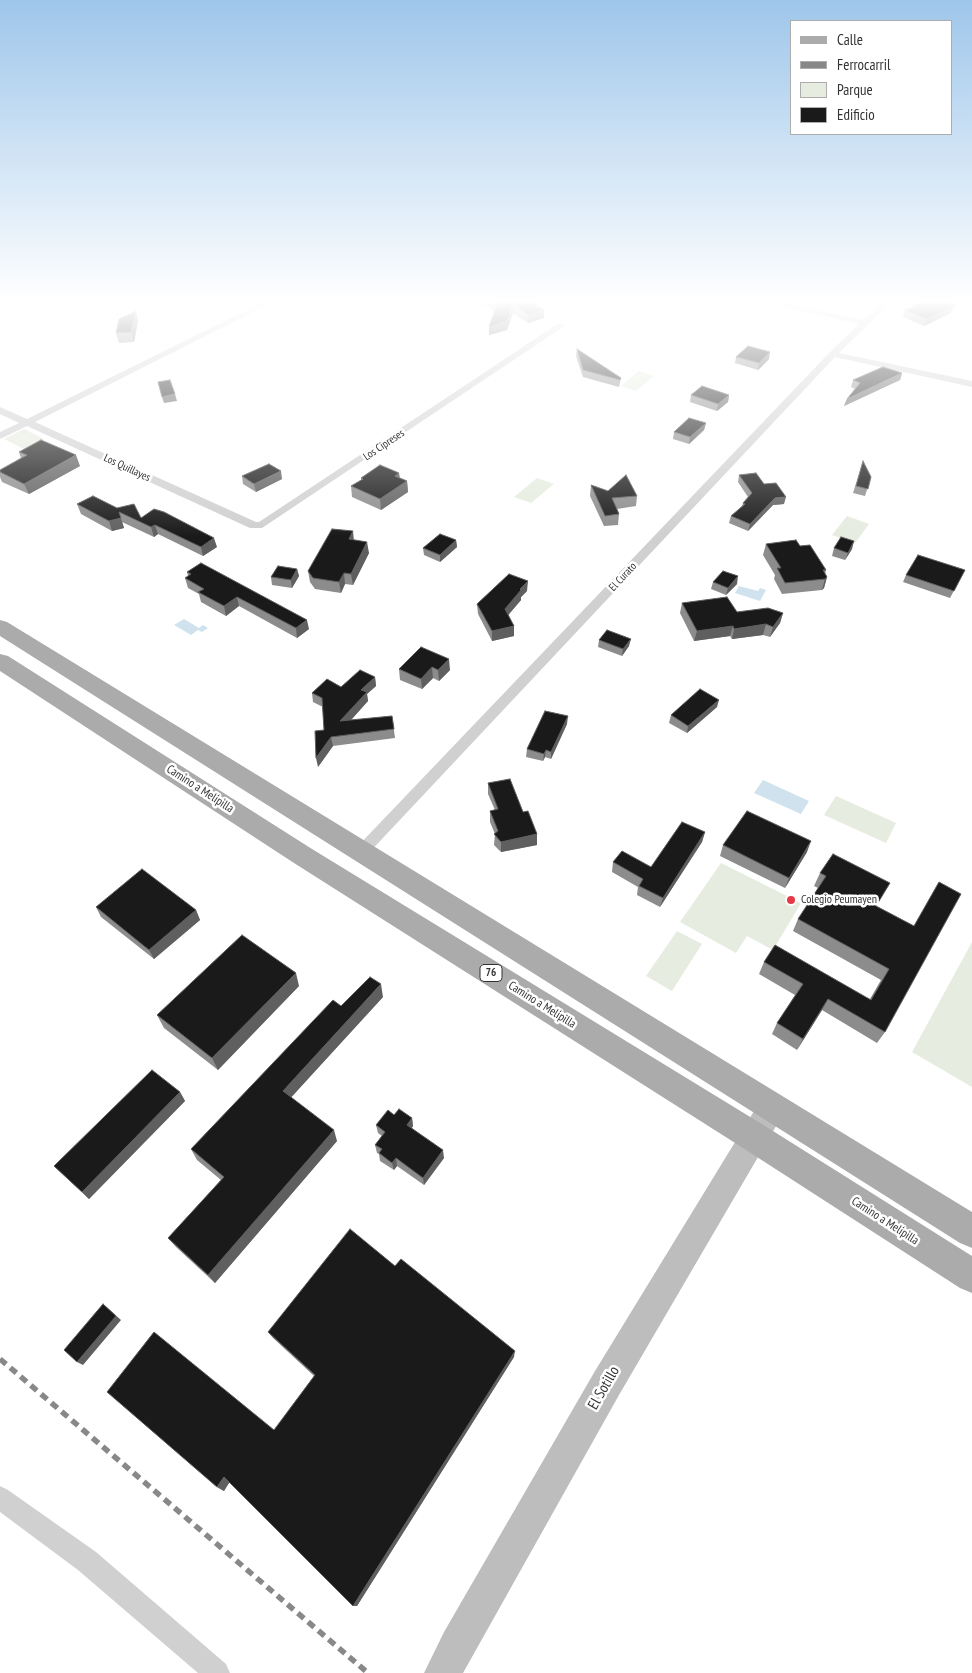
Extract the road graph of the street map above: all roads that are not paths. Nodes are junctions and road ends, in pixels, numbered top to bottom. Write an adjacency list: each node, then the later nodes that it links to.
1 (112, 381): 7 (street)
2 (479, 381): 9 (street, Los Cipreses)
3 (808, 381): 12 (street, El Curato)
4 (959, 381): 5 (street)
5 (972, 384)
6 (0, 410): 7 (street, Los Quillayes)
7 (28, 423): 8 (street); 9 (street, Los Quillayes)
8 (0, 436)
9 (254, 526)
10 (0, 627): 12 (main road)
11 (6, 665): 14 (main road, Camino a Melipilla / 76)
12 (361, 852): 13 (main road)
13 (772, 1107): 14 (street, El Sotillo); 15 (main road)
14 (754, 1137): 16 (main road, Camino a Melipilla / 76); 19 (street, El Sotillo)
15 (972, 1231)
16 (972, 1276)
17 (0, 1498): 18 (street)
18 (217, 1673)
19 (443, 1673)

